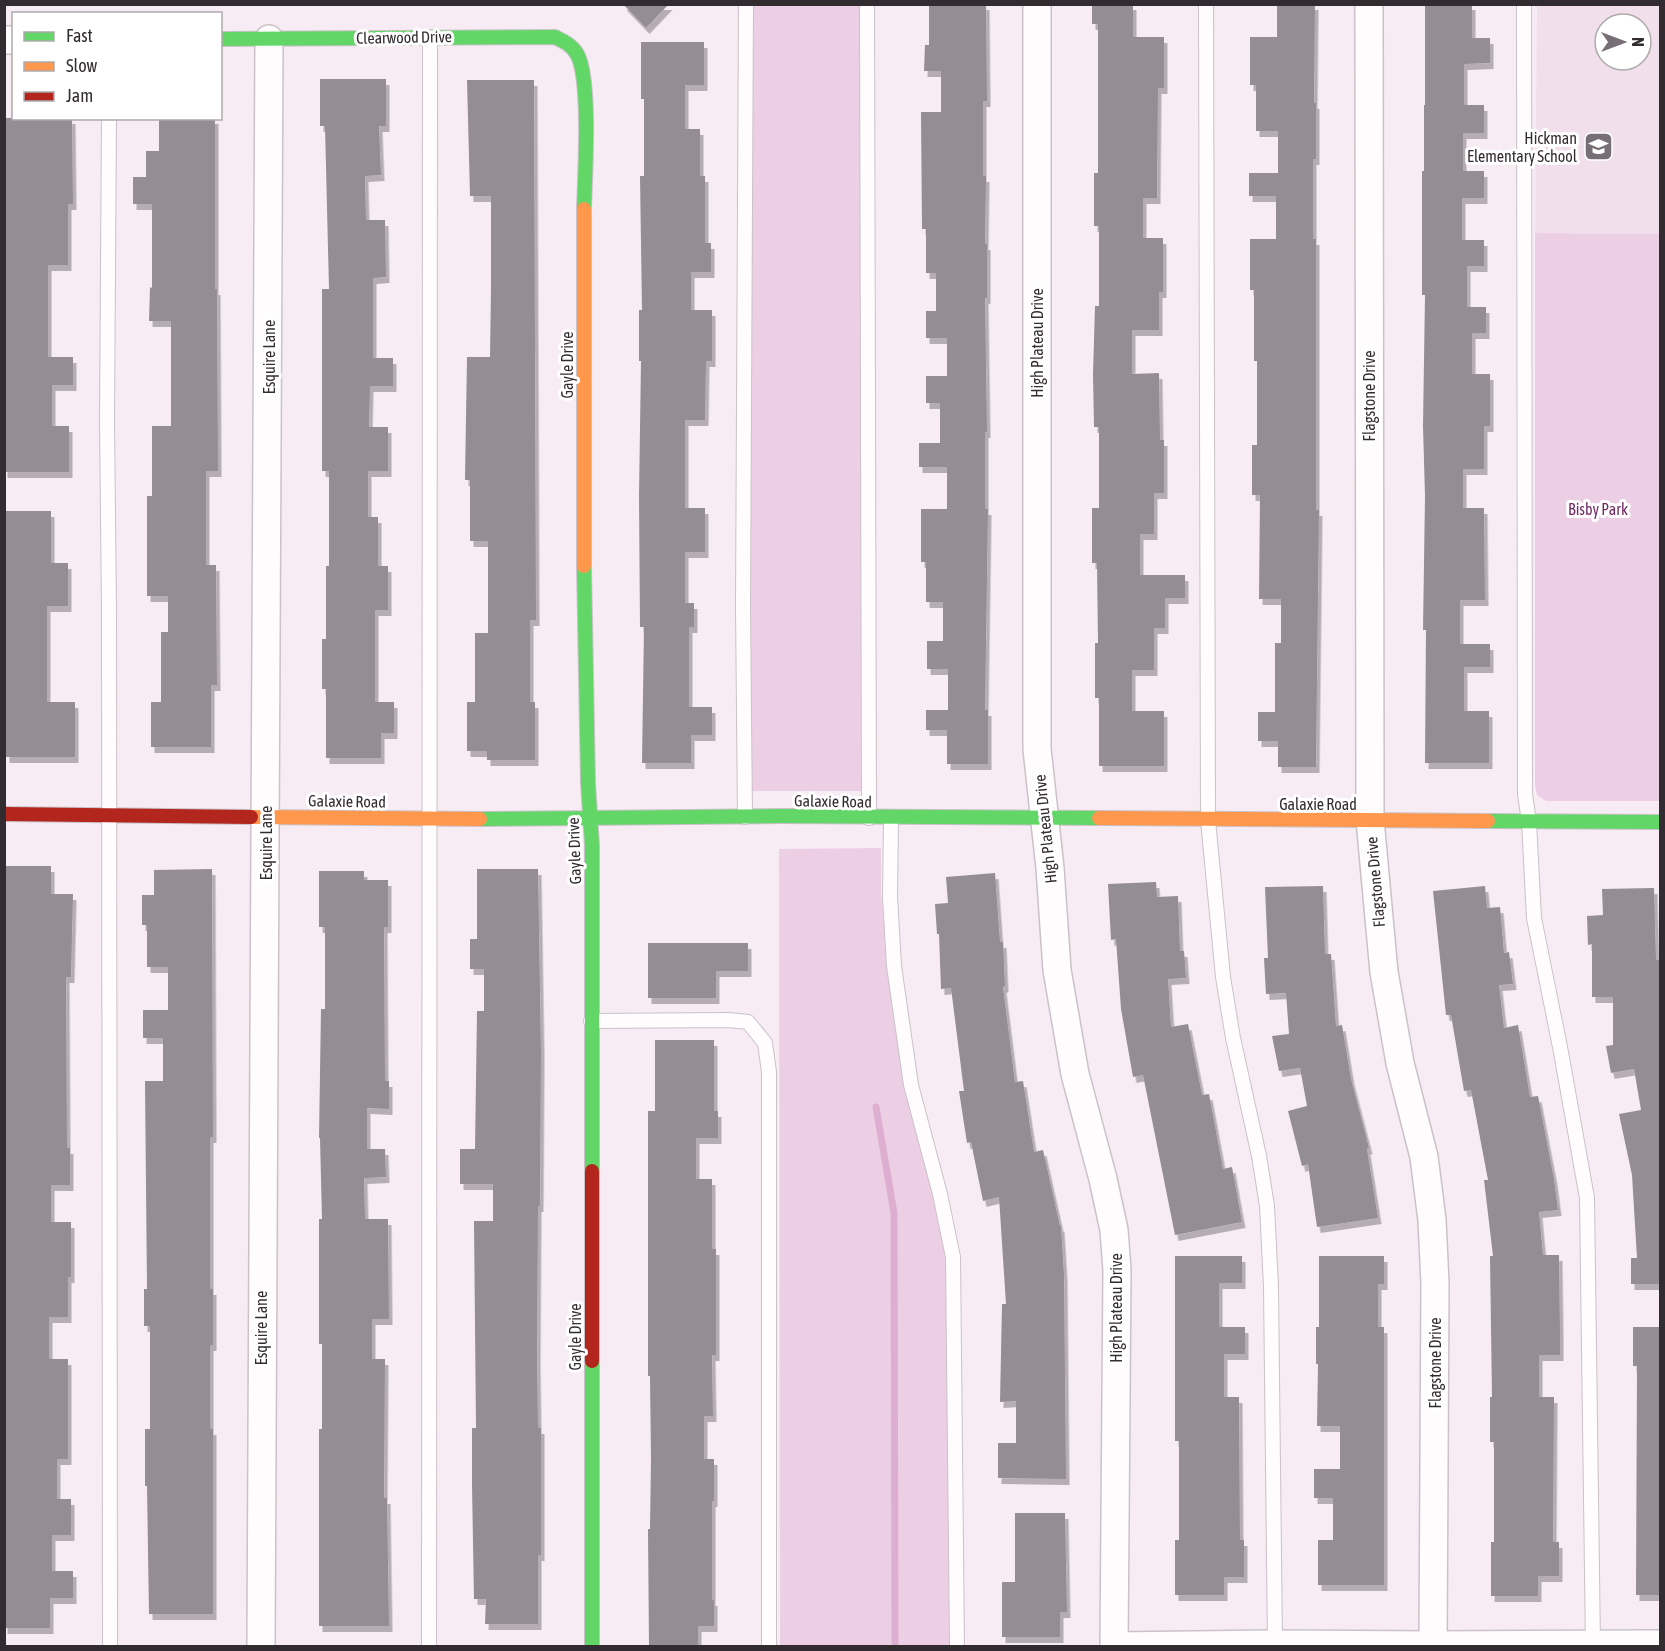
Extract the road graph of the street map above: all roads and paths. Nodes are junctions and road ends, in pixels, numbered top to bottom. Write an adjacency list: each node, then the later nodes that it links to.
1 (746, 4): 15 (lane)
2 (867, 4): 17 (lane)
3 (1037, 4): 19 (street, High Plateau Drive)
4 (1206, 4): 21 (lane)
5 (1368, 4): 22 (street, Flagstone Drive)
6 (1524, 4): 23 (lane)
7 (430, 37): 9 (street, Clearwood Drive); 10 (street, Clearwood Drive); 20 (lane)
8 (222, 39): 9 (street, Clearwood Drive)
9 (269, 39): 14 (street, Esquire Lane)
10 (580, 55): 16 (street, Gayle Drive)
11 (109, 120): 13 (lane)
12 (4, 814): 13 (street, Galaxie Road)
13 (108, 814): 14 (street, Galaxie Road); 31 (lane)
14 (267, 816): 20 (street, Galaxie Road); 32 (street, Esquire Lane)
15 (745, 817): 16 (street, Galaxie Road); 17 (street, Galaxie Road)
16 (590, 818): 20 (street, Galaxie Road); 25 (street, Gayle Drive)
17 (869, 818): 18 (street, Galaxie Road)
18 (891, 818): 19 (street, Galaxie Road); 36 (lane)
19 (1045, 818): 21 (street, Galaxie Road); 29 (street, High Plateau Drive)
20 (429, 819): 33 (lane)
21 (1208, 820): 22 (street, Galaxie Road); 27 (lane)
22 (1370, 820): 23 (street, Galaxie Road); 30 (street, Flagstone Drive)
23 (1529, 822): 24 (street, Galaxie Road); 28 (lane)
24 (1660, 822)
25 (591, 1022): 34 (street, Gayle Drive); 35 (lane)
26 (1660, 1644): 28 (street)
27 (1275, 1645): 29 (street); 30 (street)
28 (1593, 1645): 30 (street)
29 (1114, 1646)
30 (1433, 1646)
31 (110, 1647)
32 (261, 1647)
33 (429, 1647)
34 (592, 1647)
35 (769, 1647)
36 (957, 1647)

